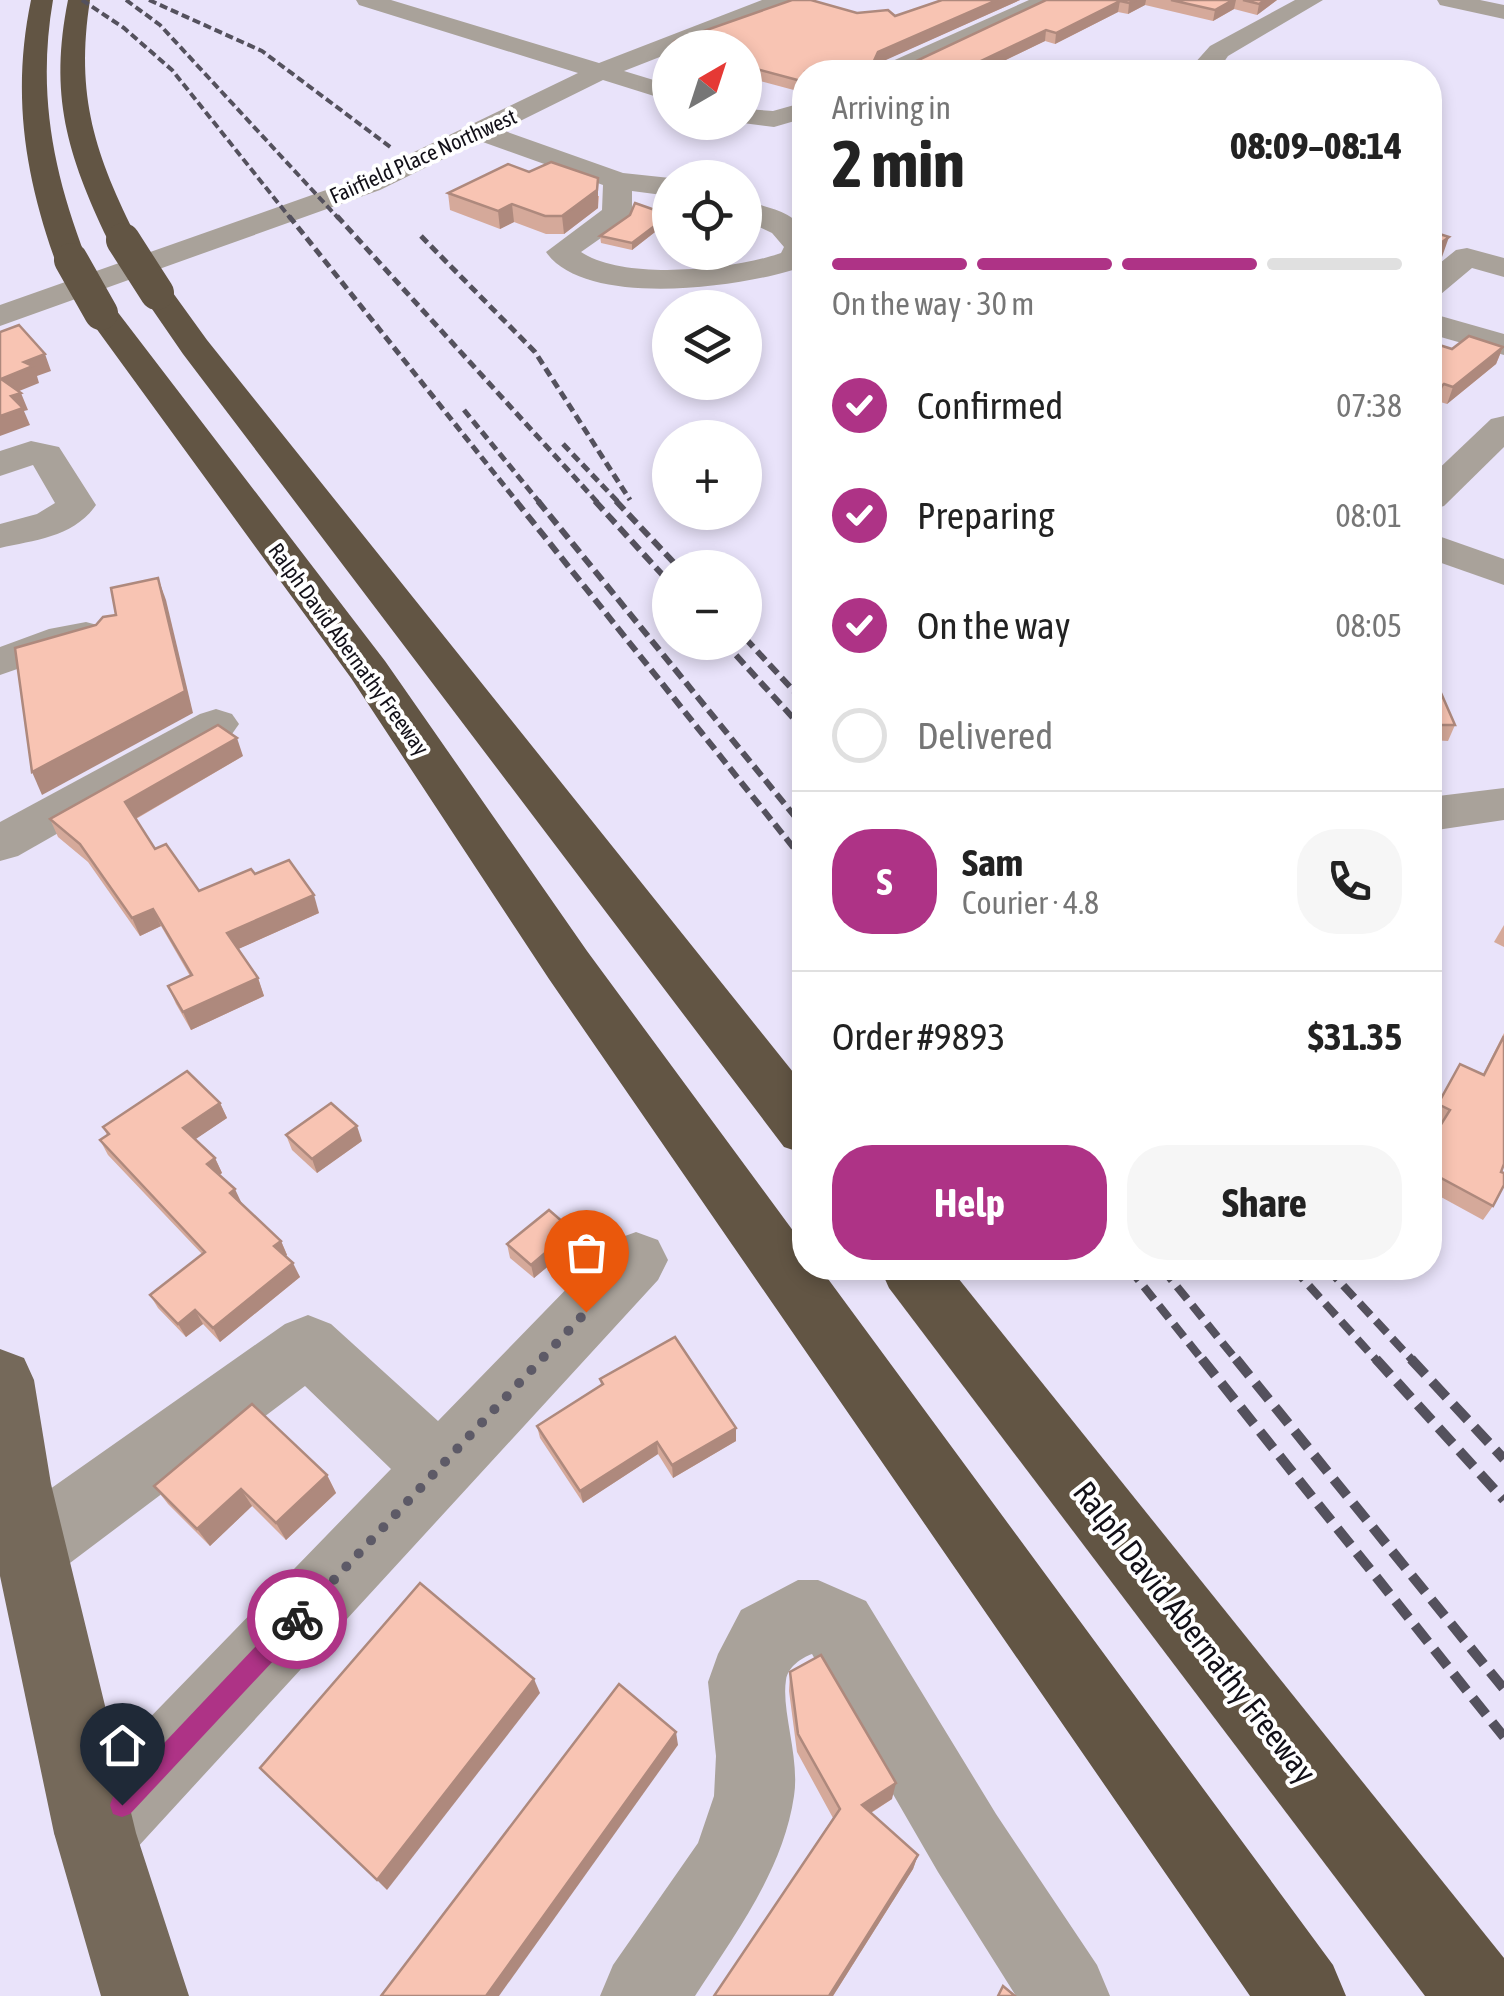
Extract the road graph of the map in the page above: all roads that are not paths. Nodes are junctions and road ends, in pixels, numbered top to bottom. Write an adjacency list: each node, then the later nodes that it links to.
1 (42, 0): 39 (highway, Ralph David Abernathy Freeway, bridge)
2 (367, 0): 11 (street)
3 (782, 0): 11 (street, Fairfield Place Northwest)
4 (1048, 0): 9 (street)
5 (1312, 0): 10 (street)
6 (1448, 0): 8 (street)
7 (76, 10): 37 (highway, bridge)
8 (1504, 12)
9 (915, 60)
10 (1210, 60)
11 (602, 71): 12 (street); 15 (street, Fairfield Place Northwest)
12 (652, 87)
13 (792, 114): 14 (street)
14 (762, 118)
15 (482, 132): 16 (street); 23 (street, Fairfield Place Northwest)
16 (618, 181): 17 (street); 20 (street)
17 (652, 185)
18 (762, 215): 19 (street)
19 (792, 233)
20 (792, 260)
21 (1442, 277): 22 (street)
22 (1477, 303): 24 (street)
23 (2, 332)
24 (1504, 345)
25 (1504, 427): 27 (street)
26 (0, 464): 28 (street)
27 (1442, 486)
28 (1, 534)
29 (1442, 550): 30 (street)
30 (1504, 573)
31 (89, 635): 32 (street)
32 (0, 662)
33 (216, 724): 36 (street)
34 (1504, 804): 35 (street)
35 (1442, 812)
36 (27, 840)
37 (792, 1113)
38 (636, 1260): 43 (street)
39 (792, 1276)
40 (795, 1280): 49 (highway, Ralph David Abernathy Freeway, bridge)
41 (921, 1280): 50 (highway, Ralph David Abernathy Freeway)
42 (0, 1380): 44 (main road)
43 (439, 1468): 44 (street); 45 (street)
44 (32, 1546): 45 (main road)
45 (95, 1833): 46 (main road)
46 (145, 1996)
47 (644, 1996): 48 (street)
48 (1066, 1996)
49 (1302, 1996)
50 (1478, 1996)

